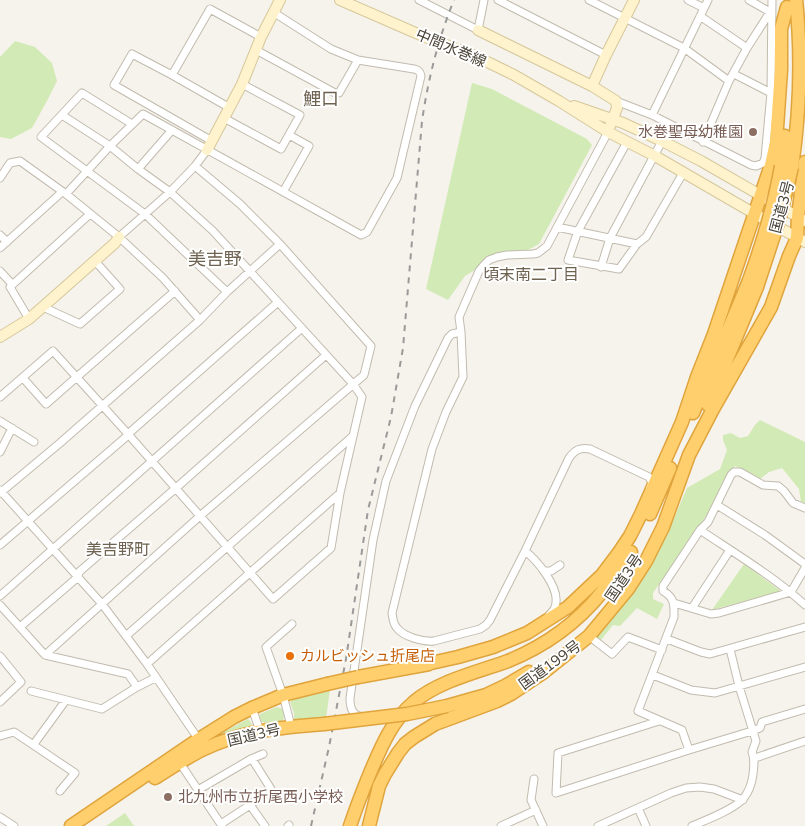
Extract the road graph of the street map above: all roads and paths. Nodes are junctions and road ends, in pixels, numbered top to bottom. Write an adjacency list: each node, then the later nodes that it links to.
1 (280, 0): 15 (main road)
2 (340, 0): 32 (main road, 中間水巻線)
3 (419, 0): 19 (street)
4 (484, 0): 19 (street)
5 (498, 0): 24 (street)
6 (589, 0): 17 (street)
7 (634, 0): 17 (main road)
8 (688, 0): 14 (street)
9 (708, 0): 14 (street)
10 (749, 0): 22 (street)
11 (772, 0): 31 (street)
12 (801, 0): 18 (highway)
13 (789, 2): 58 (highway); 78 (highway, 国道3号, bridge); 78 (highway, 国道3号, bridge)
14 (704, 8): 16 (street)
15 (273, 12): 20 (main road); 25 (street)
16 (700, 16): 21 (street); 22 (street)
17 (624, 18): 21 (street); 24 (main road)
18 (805, 22)
19 (478, 30): 30 (main road)
20 (261, 37): 23 (main road); 27 (street)
21 (684, 48): 28 (street); 36 (street)
22 (747, 48): 26 (street)
23 (256, 50): 25 (street); 29 (main road)
24 (606, 55): 30 (main road)
25 (358, 60): 56 (street)
26 (734, 74): 28 (street); 31 (street)
27 (172, 75): 34 (street); 46 (street)
28 (729, 81): 45 (street)
29 (242, 84): 34 (main road); 42 (street)
30 (592, 86): 33 (main road)
31 (771, 93): 45 (street)
32 (559, 101): 38 (main road, 中間水巻線); 41 (main road, 中間水巻線)
33 (616, 101): 36 (street); 38 (main road)
34 (230, 108): 37 (main road)
35 (62, 115): 39 (street); 47 (street); 52 (street)
36 (652, 115): 45 (street)
37 (224, 118): 42 (street); 46 (main road)
38 (612, 120): 41 (main road); 43 (main road, 中間水巻線)
39 (132, 124): 40 (street); 47 (street)
40 (172, 130): 46 (street); 51 (street)
41 (608, 132): 44 (main road, 中間水巻線); 63 (street)
42 (289, 135): 56 (street)
43 (662, 141): 48 (street); 58 (main road, 中間水巻線)
44 (627, 142): 48 (main road, 中間水巻線); 64 (street)
45 (703, 142)
46 (209, 145): 50 (street); 56 (street)
47 (110, 146): 51 (street); 52 (street)
48 (654, 156): 53 (main road, 中間水巻線); 67 (street)
49 (805, 162): 62 (highway)
50 (195, 166): 55 (street); 70 (street)
51 (138, 169): 55 (street)
52 (87, 171): 57 (street); 60 (street)
53 (683, 173): 61 (main road, 中間水巻線); 71 (street)
54 (0, 178): 57 (street)
55 (170, 192): 60 (street); 76 (street)
56 (282, 192)
57 (64, 193): 59 (street); 69 (street)
58 (761, 194): 61 (highway); 62 (main road, 中間水巻線)
59 (90, 214): 66 (street); 77 (street)
60 (145, 214): 66 (street); 80 (street)
61 (754, 214): 68 (main road, 中間水巻線); 95 (highway)
62 (801, 218): 68 (highway)
63 (557, 227): 64 (street); 86 (street)
64 (578, 231): 67 (street); 74 (street)
65 (0, 235): 69 (street)
66 (119, 238): 73 (main road); 79 (street)
67 (610, 238): 71 (street); 74 (street)
68 (801, 240): 101 (highway)
69 (7, 242): 72 (street)
70 (280, 244): 76 (street); 91 (street)
71 (637, 244): 74 (street)
72 (0, 248)
73 (95, 261): 82 (main road); 82 (street)
74 (601, 267)
75 (0, 271): 77 (street)
76 (250, 272): 80 (street); 81 (street)
77 (12, 284): 83 (street)
78 (752, 285): 101 (highway, 国道3号); 117 (highway, 国道3号)
79 (175, 291): 84 (street); 90 (street)
80 (226, 292): 84 (street)
81 (278, 302): 85 (street); 97 (street)
82 (43, 307): 83 (main road)
83 (29, 319): 87 (main road)
84 (200, 320): 93 (street)
85 (302, 328): 88 (street); 102 (street)
86 (461, 332): 116 (street); 158 (street)
87 (0, 337)
88 (326, 354): 91 (street); 104 (street)
89 (23, 378): 90 (street); 90 (street); 92 (street)
90 (77, 378): 93 (street)
91 (353, 384): 98 (street); 109 (street)
92 (0, 397)
93 (103, 406): 97 (street); 105 (street)
94 (0, 421): 96 (street)
95 (682, 422): 103 (street); 121 (highway)
96 (12, 428): 99 (street); 100 (street)
97 (128, 434): 102 (street); 110 (street)
98 (353, 436): 106 (street); 113 (street)
99 (34, 442)
100 (0, 452)
101 (689, 455): 136 (highway, 国道199号); 159 (highway, 国道3号, bridge)
102 (152, 461): 104 (street); 114 (street)
103 (649, 477): 116 (street); 121 (street)
104 (176, 488): 109 (street); 123 (street)
105 (0, 491): 110 (street)
106 (340, 493): 122 (street); 122 (street)
107 (717, 504): 108 (street); 111 (street); 119 (street)
108 (805, 508)
109 (200, 516): 113 (street); 127 (street)
110 (28, 521): 112 (street); 114 (street)
111 (700, 530): 115 (street); 126 (street)
112 (0, 545)
113 (227, 546): 122 (street); 135 (street)
114 (53, 549): 123 (street); 125 (street)
115 (730, 550): 124 (street); 131 (street)
116 (525, 551): 120 (street)
117 (631, 552): 128 (highway, 国道3号); 148 (highway, 国道199号)
118 (560, 565): 120 (street)
119 (805, 566): 124 (street)
120 (544, 571): 138 (street)
121 (605, 571): 128 (highway); 138 (highway)
122 (250, 573): 143 (street)
123 (78, 577): 127 (street); 134 (street)
124 (791, 592): 130 (street); 131 (street)
125 (0, 596)
126 (674, 603): 131 (street); 137 (street)
127 (102, 604): 135 (street); 141 (street)
128 (578, 604): 144 (highway, 国道3号); 148 (highway)
129 (0, 605): 134 (street)
130 (805, 605)
131 (692, 608)
132 (292, 624): 152 (street)
133 (805, 626): 139 (street)
134 (20, 627): 141 (street)
135 (126, 636): 143 (street)
136 (589, 636): 140 (street); 172 (highway, 国道199号)
137 (667, 639): 139 (street); 140 (street)
138 (493, 647): 144 (highway)
139 (730, 649): 149 (street)
140 (662, 650): 146 (street)
141 (45, 655): 150 (street)
142 (0, 656): 154 (street)
143 (147, 664): 147 (street)
144 (422, 665): 152 (highway, 国道3号, bridge)
145 (805, 667): 149 (street)
146 (653, 674): 149 (street); 157 (street)
147 (156, 678): 150 (street); 165 (street)
148 (443, 684): 158 (highway, 国道199号)
149 (739, 686): 161 (street)
150 (137, 688): 153 (street)
151 (31, 691): 153 (street)
152 (283, 695): 155 (highway, 国道3号); 159 (street)
153 (66, 700): 164 (street)
154 (0, 702)
155 (252, 708): 160 (street); 165 (highway, 国道3号)
156 (805, 709): 161 (street)
157 (659, 721): 166 (street); 166 (street)
158 (393, 725): 185 (highway, 国道199号); 186 (highway)
159 (291, 726): 160 (highway, 国道3号)
160 (260, 731): 165 (highway, 国道3号)
161 (752, 731): 166 (street); 168 (street)
162 (0, 736): 164 (street)
163 (805, 740): 168 (street)
164 (34, 744): 174 (street)
165 (202, 744): 170 (highway, 国道3号); 182 (highway, 国道3号)
166 (689, 750)
167 (263, 754): 169 (street)
168 (754, 758): 175 (street)
169 (252, 759): 173 (street); 176 (street)
170 (180, 763): 173 (street); 183 (highway, 国道3号)
171 (534, 779): 178 (street)
172 (379, 786): 187 (highway); 188 (highway, 国道199号)
173 (198, 790): 180 (street)
174 (60, 791)
175 (743, 800): 177 (street); 193 (street)
176 (250, 805): 180 (street); 184 (street)
177 (638, 808): 191 (street); 192 (street)
178 (536, 810): 189 (street); 190 (street)
179 (0, 817): 181 (street)
180 (221, 825)
181 (14, 826)
182 (71, 826)
183 (86, 826)
184 (265, 826)
185 (348, 826)
186 (357, 826)
187 (366, 826)
188 (370, 826)
189 (501, 826)
190 (543, 826)
191 (598, 826)
192 (646, 826)
193 (692, 826)

